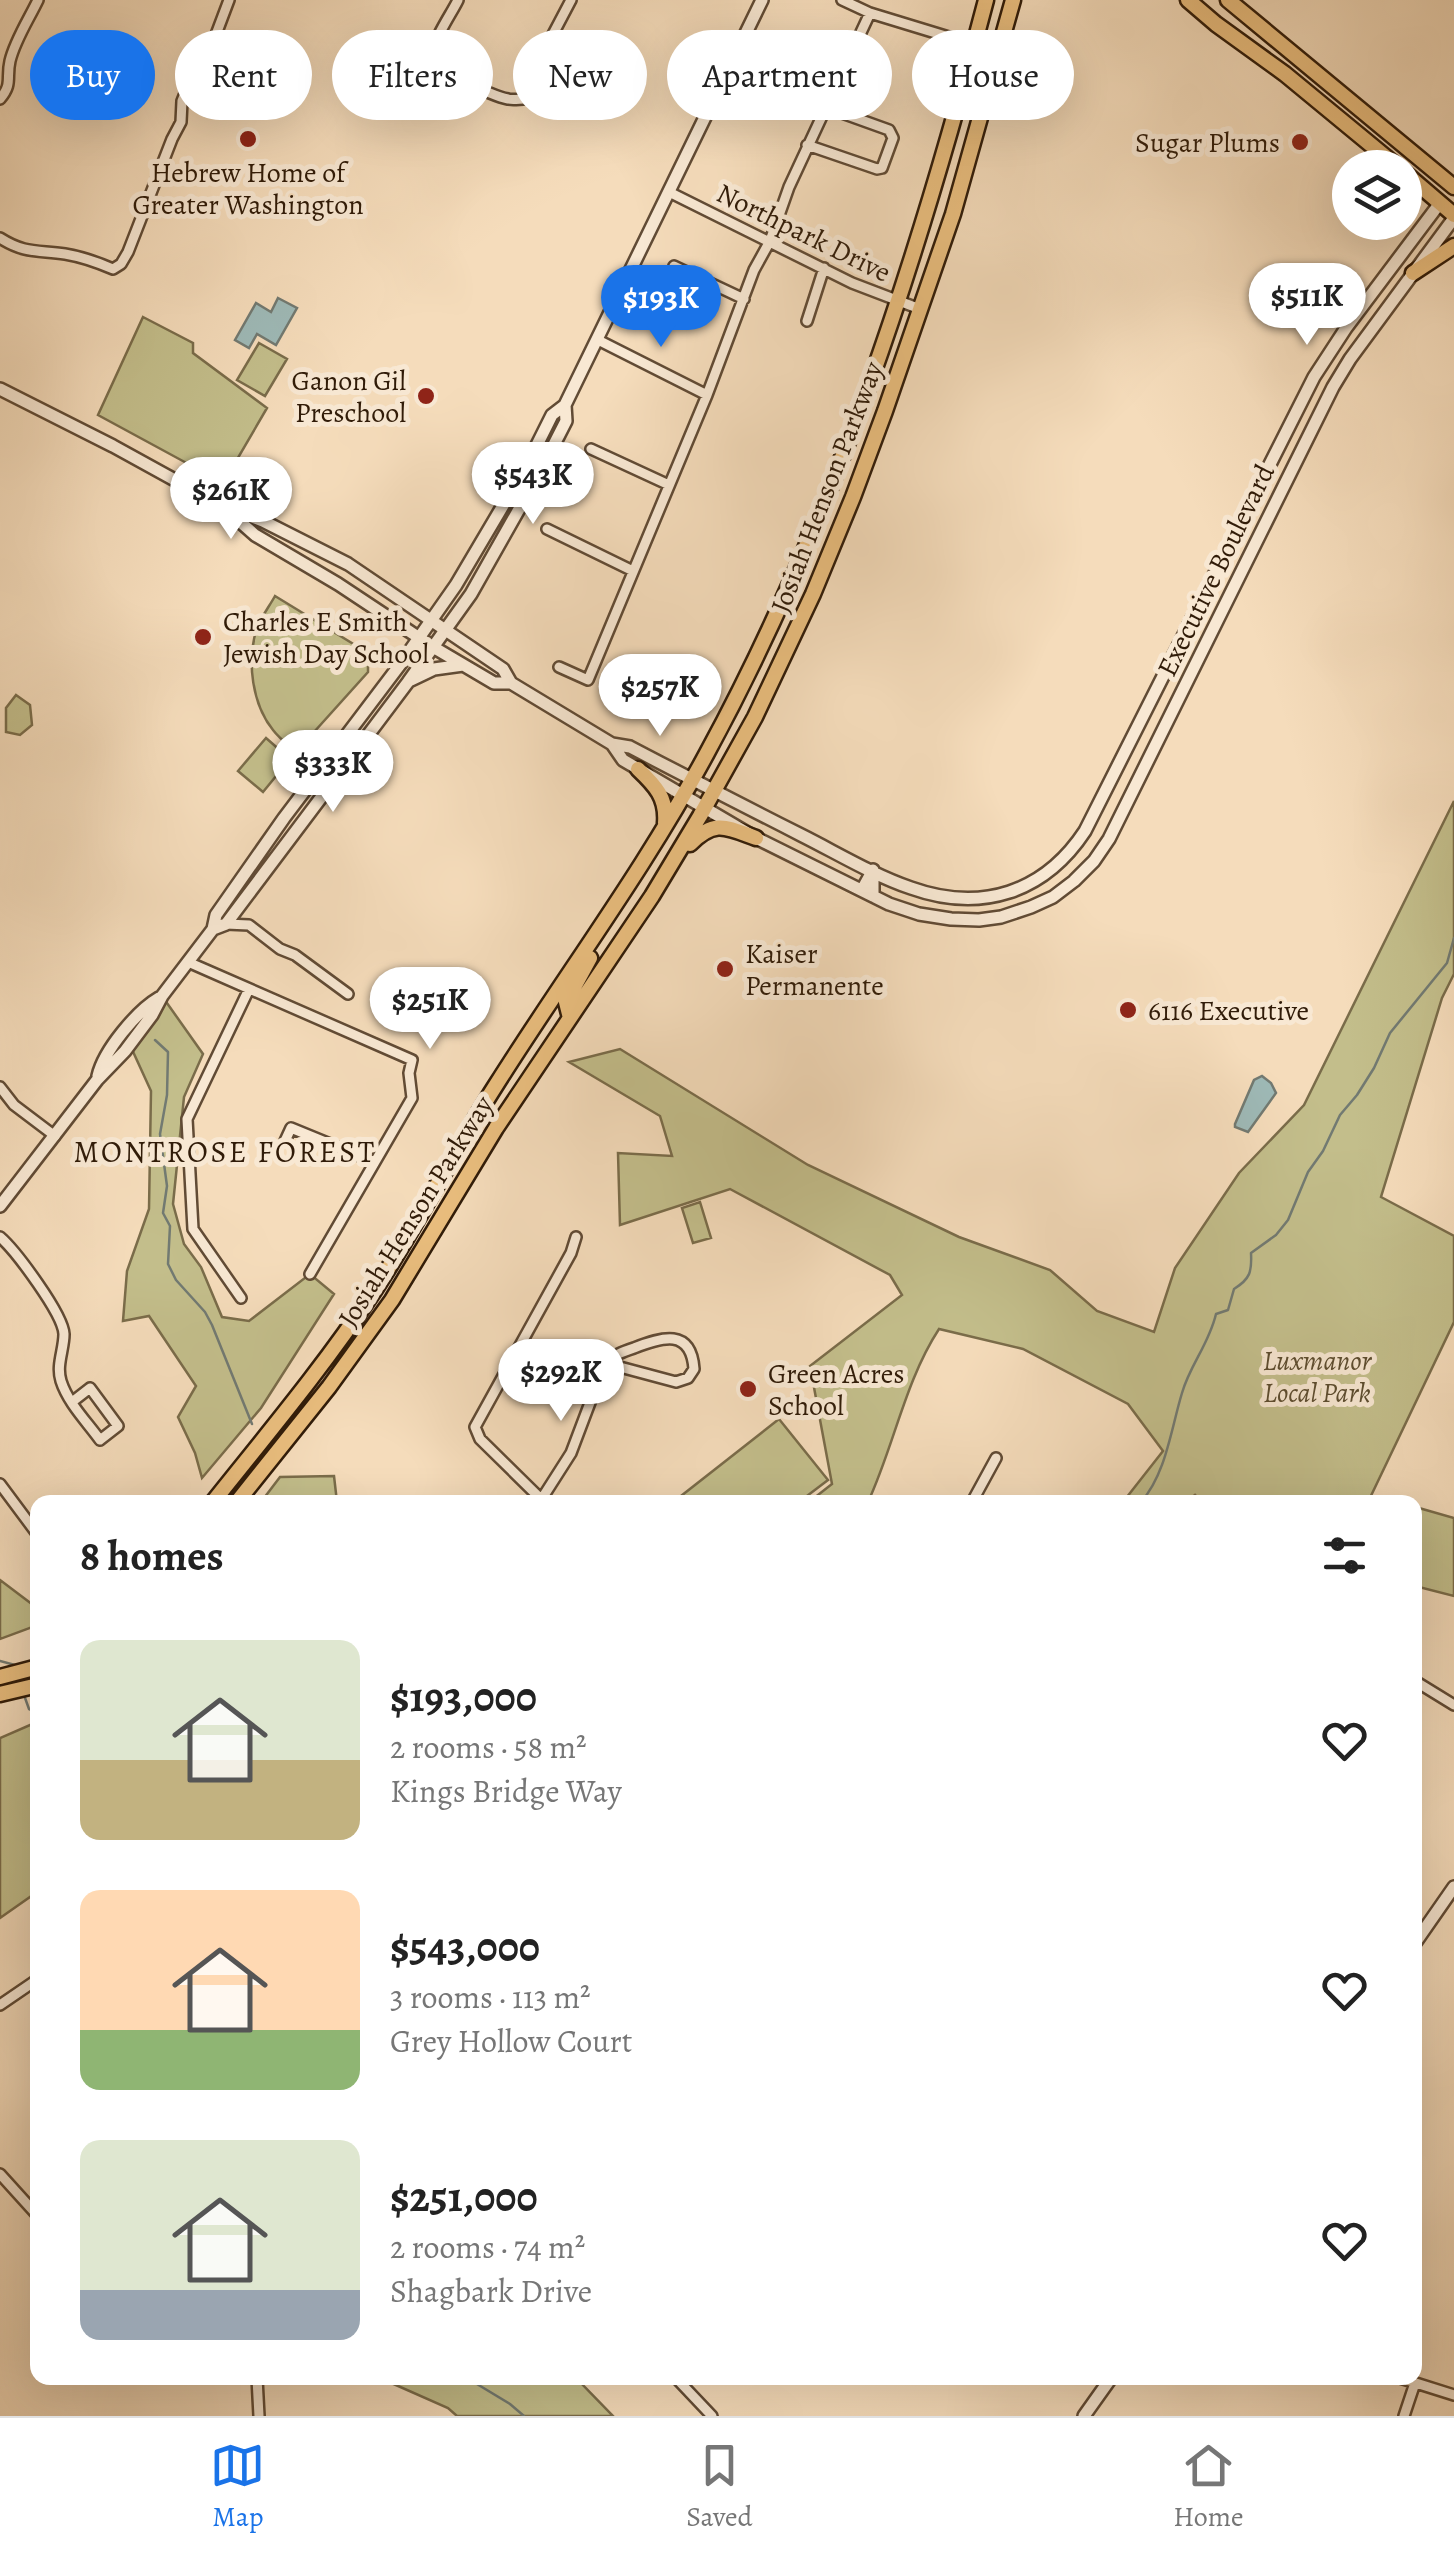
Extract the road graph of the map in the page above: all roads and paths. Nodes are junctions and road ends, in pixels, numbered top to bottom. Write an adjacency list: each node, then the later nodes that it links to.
1 (38, 0): 15 (street)
2 (230, 0): 27 (street)
3 (458, 0): 4 (street)
4 (571, 0)
5 (762, 0): 23 (street)
6 (842, 0): 11 (street)
7 (986, 0): 14 (main road, Josiah Henson Parkway)
8 (1013, 0): 34 (main road, Josiah Henson Parkway)
9 (1188, 0): 20 (main road)
10 (1228, 0): 21 (main road)
11 (870, 13): 12 (street); 13 (street)
12 (862, 30)
13 (927, 30)
14 (978, 30)
15 (0, 99)
16 (818, 120): 19 (street)
17 (861, 120): 19 (street)
18 (953, 120): 33 (main road, Josiah Henson Parkway)
19 (806, 145): 26 (street)
20 (1377, 150)
21 (1453, 185): 24 (main road)
22 (1422, 187): 24 (main road)
23 (669, 192): 26 (street, Northpark Drive); 36 (street)
24 (1440, 202): 25 (main road); 38 (street, Executive Boulevard)
25 (1454, 216): 31 (street, Executive Boulevard)
26 (770, 241): 30 (street, Northpark Drive); 32 (street)
27 (4, 243)
28 (1454, 246): 31 (main road)
29 (674, 266): 32 (street)
30 (824, 268): 33 (street, Northpark Drive); 35 (street)
31 (1413, 273): 40 (street, Executive Boulevard)
32 (744, 299): 39 (street)
33 (898, 301): 34 (street, Northpark Drive); 64 (main road, Josiah Henson Parkway)
34 (920, 309): 66 (main road, Josiah Henson Parkway)
35 (807, 321)
36 (598, 340): 39 (street); 41 (street)
37 (0, 389): 46 (street)
38 (1306, 391): 40 (street); 43 (street, Executive Boulevard)
39 (707, 395): 45 (street)
40 (1326, 402): 44 (street, Executive Boulevard)
41 (565, 405): 51 (street); 52 (street)
42 (591, 449): 45 (street)
43 (1265, 470): 44 (street); 48 (street, Executive Boulevard)
44 (1287, 481): 49 (street, Executive Boulevard)
45 (669, 485): 50 (street)
46 (222, 506): 51 (street); 53 (street)
47 (548, 529): 50 (street)
48 (1217, 568): 49 (street); 59 (street, Executive Boulevard)
49 (1244, 569): 60 (street, Executive Boulevard)
50 (633, 571): 56 (street)
51 (431, 621): 52 (street); 53 (street)
52 (445, 631): 54 (street); 58 (street)
53 (419, 638): 54 (street); 78 (street)
54 (433, 647): 55 (street); 57 (street)
55 (463, 665): 57 (street); 58 (street)
56 (559, 667)
57 (408, 682): 74 (street)
58 (511, 683): 61 (street)
59 (1153, 695): 60 (street); 63 (street, Executive Boulevard)
60 (1174, 708): 65 (street, Executive Boulevard)
61 (612, 744): 62 (street, Executive Boulevard); 64 (street)
62 (638, 769): 67 (street, Executive Boulevard); 69 (main road)
63 (1114, 772): 65 (street); 72 (street, Executive Boulevard)
64 (692, 780): 66 (street); 67 (main road, Josiah Henson Parkway)
65 (1137, 784): 73 (street, Executive Boulevard)
66 (714, 791): 68 (main road, Josiah Henson Parkway); 72 (street)
67 (684, 796): 68 (street, Executive Boulevard); 69 (main road, Josiah Henson Parkway)
68 (704, 808): 70 (street, Executive Boulevard); 71 (main road, Josiah Henson Parkway)
69 (665, 828): 77 (main road, Josiah Henson Parkway)
70 (756, 838): 71 (main road); 73 (street, Executive Boulevard)
71 (675, 859): 82 (main road, Josiah Henson Parkway)
72 (873, 870): 73 (street)
73 (867, 893)
74 (244, 900): 75 (street); 76 (street)
75 (226, 924): 76 (street); 78 (street)
76 (249, 925): 81 (street)
77 (604, 925): 82 (main road); 96 (main road, Josiah Henson Parkway)
78 (213, 929): 79 (street)
79 (188, 962): 80 (street); 84 (street)
80 (249, 989): 86 (street); 91 (street)
81 (348, 994)
82 (570, 1018): 97 (main road, Josiah Henson Parkway)
83 (0, 1087): 84 (street)
84 (55, 1136): 87 (street)
85 (286, 1141): 86 (street)
86 (374, 1162): 90 (street)
87 (0, 1206)
88 (0, 1237): 93 (street)
89 (576, 1237): 98 (street)
90 (310, 1274)
91 (241, 1298)
92 (605, 1363): 92 (street); 99 (street)
93 (72, 1402): 93 (street)
94 (996, 1458): 100 (street)
95 (0, 1484): 101 (street)
96 (218, 1495)
97 (243, 1495)
98 (536, 1495)
99 (546, 1495)
100 (976, 1495)
101 (30, 1524)
102 (30, 1669): 103 (main road)
103 (0, 1677)
104 (1422, 1686): 107 (street)
105 (30, 1688): 106 (main road)
106 (0, 1694)
107 (1454, 1705)
108 (1454, 1887): 109 (street)
109 (1422, 1933)
110 (30, 1985): 111 (street)
111 (0, 2004)
112 (0, 2174): 113 (street)
113 (30, 2207)
114 (257, 2385): 120 (street)
115 (683, 2385): 121 (street)
116 (1106, 2385): 122 (street)
117 (1414, 2385): 123 (street)
118 (1422, 2385): 119 (street)
119 (1454, 2395)
120 (259, 2416)
121 (712, 2416)
122 (1084, 2416)
123 (1404, 2416)

